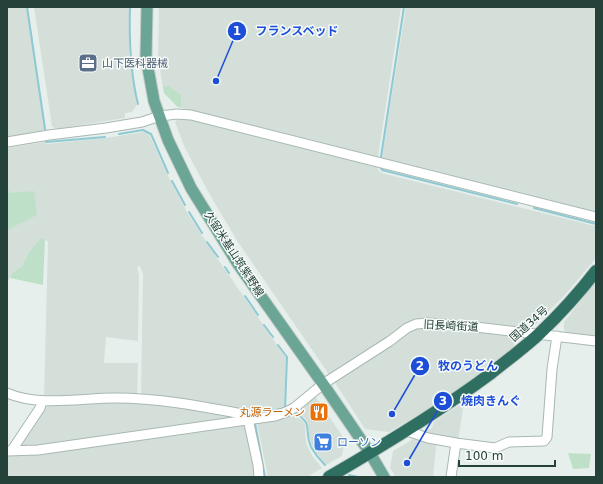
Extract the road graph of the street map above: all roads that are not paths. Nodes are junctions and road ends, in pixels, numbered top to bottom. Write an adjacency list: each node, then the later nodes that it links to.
1 (147, 7): 2 (main road, 久留米基山筑紫野線)
2 (160, 116): 3 (street); 4 (street); 9 (main road, 久留米基山筑紫野線)
3 (7, 142)
4 (596, 217)
5 (596, 271): 6 (highway, 国道34号)
6 (538, 334): 7 (street, 旧長崎街道); 9 (street, 旧長崎街道); 13 (highway, 国道34号)
7 (557, 336): 8 (street, 旧長崎街道); 14 (street)
8 (596, 341)
9 (323, 384): 12 (street, 旧長崎街道); 16 (main road, 久留米基山筑紫野線)
10 (7, 393): 11 (street)
11 (42, 401): 12 (street); 15 (street)
12 (248, 419): 15 (street, 旧長崎街道); 17 (street)
13 (407, 430): 14 (street); 16 (highway, 国道34号)
14 (456, 443): 20 (street)
15 (9, 451)
16 (370, 454): 18 (highway, 国道34号); 19 (main road, 久留米基山筑紫野線)
17 (259, 477)
18 (329, 477)
19 (384, 477)
20 (451, 477)

